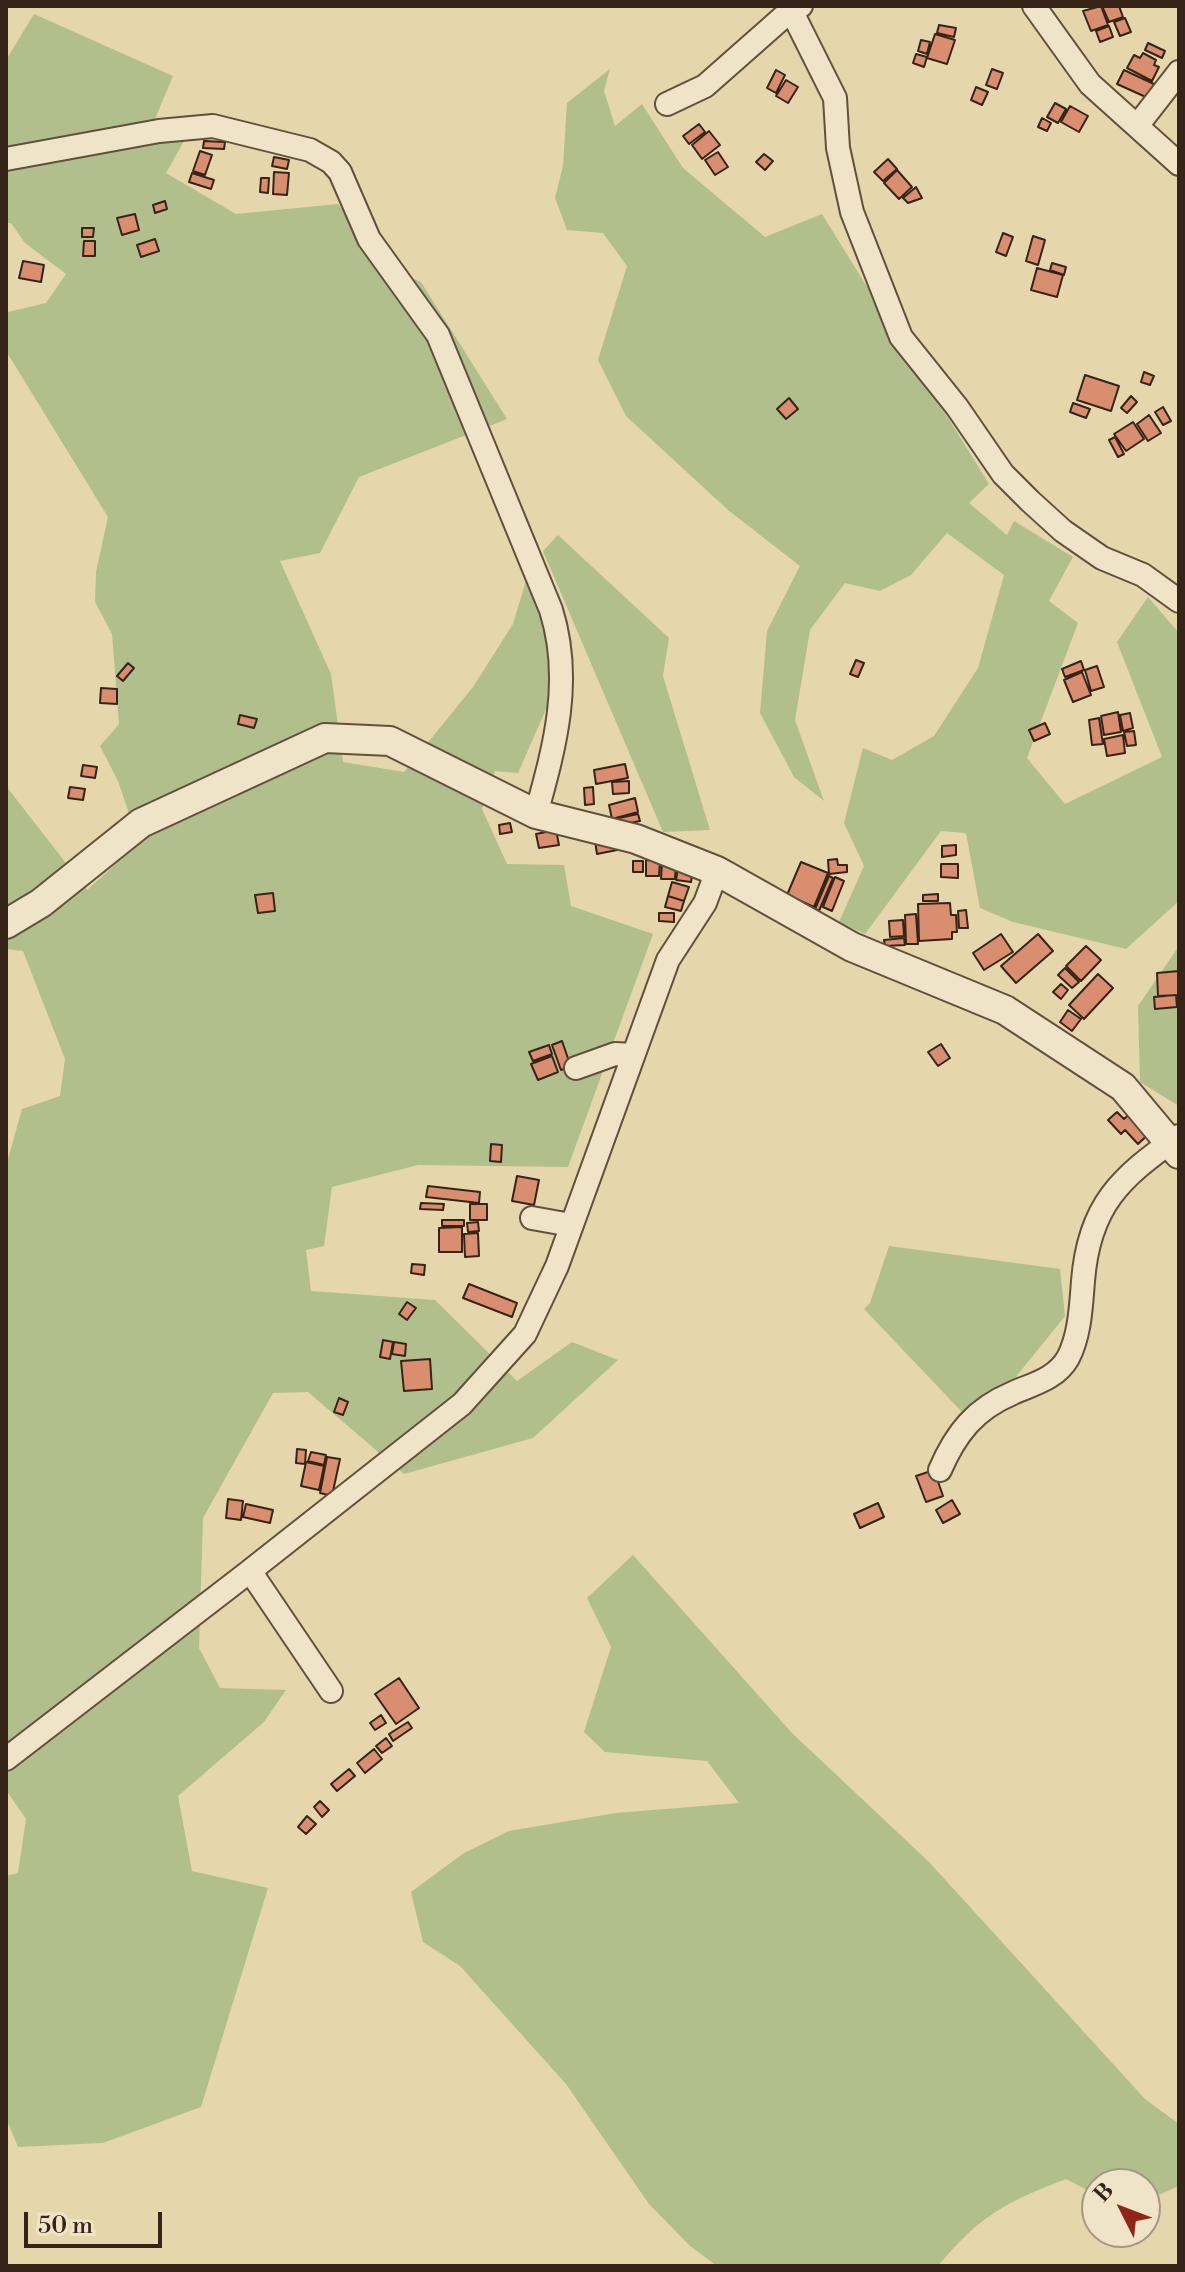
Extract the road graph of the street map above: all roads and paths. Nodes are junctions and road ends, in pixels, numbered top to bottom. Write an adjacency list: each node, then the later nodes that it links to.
1 (1034, 6): 5 (street)
2 (793, 8): 4 (street); 8 (street)
3 (1179, 72): 5 (street)
4 (667, 104)
5 (1137, 126): 7 (street)
6 (6, 159): 9 (street)
7 (1179, 164)
8 (1179, 601)
9 (536, 814): 10 (street); 11 (street)
10 (717, 871): 12 (street); 14 (street)
11 (6, 924)
12 (633, 1055): 13 (street); 16 (street)
13 (576, 1068)
14 (1176, 1144): 17 (street)
15 (532, 1218): 16 (street)
16 (571, 1225): 18 (street)
17 (940, 1470)
18 (250, 1571): 19 (street); 20 (street)
19 (331, 1691)
20 (6, 1759)

